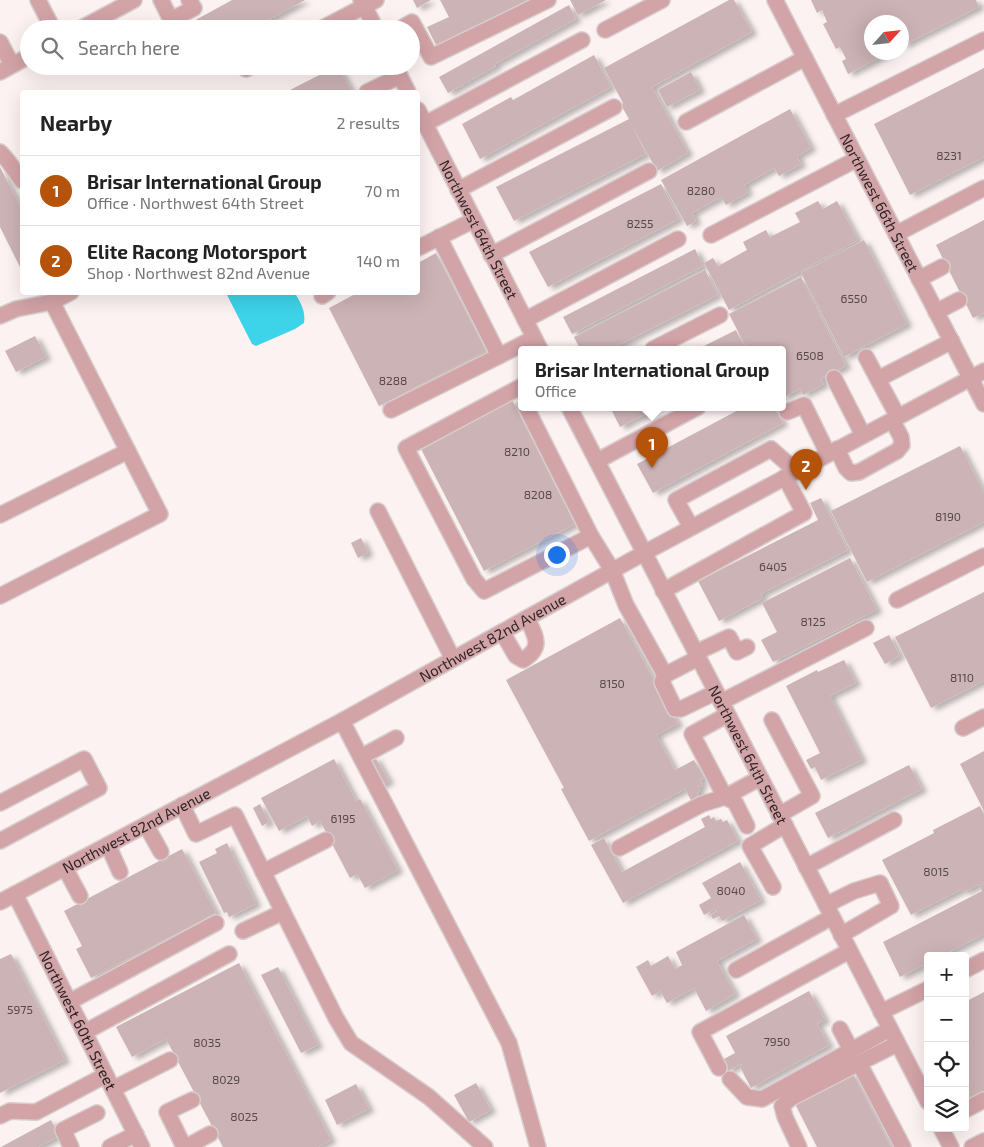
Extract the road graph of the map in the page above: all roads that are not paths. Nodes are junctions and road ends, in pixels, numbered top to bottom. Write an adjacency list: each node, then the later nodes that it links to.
1 (38, 0): 9 (street)
2 (134, 0): 10 (street)
3 (161, 0): 4 (street)
4 (190, 0)
5 (548, 0): 14 (street)
6 (662, 0): 13 (street)
7 (775, 0): 18 (street, Northwest 66th Street)
8 (367, 2): 11 (street); 12 (street)
9 (48, 20)
10 (97, 20)
11 (336, 20)
12 (373, 20)
13 (605, 30)
14 (420, 37)
15 (582, 40): 27 (street)
16 (984, 40): 26 (street)
17 (0, 42): 20 (street)
18 (805, 58): 26 (street, Northwest 66th Street); 28 (street)
19 (20, 61): 20 (street)
20 (6, 68)
21 (392, 75): 23 (street)
22 (400, 75): 24 (street)
23 (370, 90)
24 (407, 90)
25 (614, 107): 34 (street)
26 (834, 115): 30 (street, Northwest 66th Street)
27 (420, 117): 34 (street, Northwest 64th Street)
28 (686, 122)
29 (0, 152): 32 (street)
30 (857, 159): 36 (street); 37 (street, Northwest 66th Street)
31 (649, 172): 41 (street)
32 (20, 178)
33 (984, 188): 37 (street)
34 (458, 190): 35 (street, Northwest 64th Street)
35 (474, 220): 38 (street); 41 (street, Northwest 64th Street)
36 (711, 234)
37 (896, 234): 43 (street, Northwest 66th Street)
38 (439, 237): 40 (street); 55 (street)
39 (678, 239): 50 (street)
40 (420, 247)
41 (491, 255): 50 (street, Northwest 64th Street)
42 (942, 267): 43 (street)
43 (919, 279): 47 (street, Northwest 66th Street)
44 (65, 295): 46 (street)
45 (959, 300): 47 (street)
46 (52, 302): 49 (street); 69 (street)
47 (936, 312): 51 (street, Northwest 66th Street)
48 (720, 315): 53 (street)
49 (0, 316)
50 (525, 320): 52 (street, Northwest 64th Street)
51 (952, 341): 57 (street, Northwest 66th Street); 59 (street)
52 (537, 343)
53 (659, 346)
54 (518, 350): 55 (street)
55 (499, 356): 62 (street)
56 (866, 357): 59 (street)
57 (977, 374): 61 (street, Northwest 66th Street); 67 (street, Northwest 82nd Avenue)
58 (834, 378): 68 (street)
59 (878, 379): 67 (street)
60 (518, 392): 76 (street)
61 (984, 404)
62 (391, 410)
63 (528, 411): 76 (street)
64 (571, 411): 71 (street, Northwest 64th Street)
65 (691, 411): 71 (street)
66 (787, 412): 70 (street)
67 (895, 418): 68 (street, Northwest 82nd Avenue); 70 (street)
68 (863, 435): 70 (street, Northwest 82nd Avenue)
69 (128, 451): 74 (street); 81 (street)
70 (832, 452): 72 (street, Northwest 82nd Avenue)
71 (597, 461): 77 (street, Northwest 64th Street)
72 (790, 474): 75 (street, Northwest 82nd Avenue); 75 (street); 80 (street)
73 (378, 511): 88 (street)
74 (0, 515)
75 (691, 527): 77 (street, Northwest 82nd Avenue)
76 (591, 536): 79 (street)
77 (644, 553): 79 (street, Northwest 82nd Avenue); 80 (street, Northwest 64th Street)
78 (984, 556): 82 (street)
79 (612, 570): 83 (street, Northwest 82nd Avenue); 89 (street)
80 (664, 591): 87 (street, Northwest 64th Street)
81 (0, 596)
82 (897, 600)
83 (527, 618): 85 (street, Northwest 82nd Avenue); 85 (street)
84 (866, 628): 90 (street)
85 (502, 632): 88 (street, Northwest 82nd Avenue)
86 (747, 647): 87 (street)
87 (697, 655): 89 (street); 90 (street, Northwest 64th Street)
88 (453, 659): 92 (street, Northwest 82nd Avenue)
89 (665, 675): 90 (street)
90 (721, 703): 97 (street, Northwest 64th Street); 98 (street)
91 (984, 717): 94 (street)
92 (342, 720): 96 (street); 100 (street, Northwest 82nd Avenue)
93 (772, 720): 101 (street)
94 (963, 728)
95 (396, 738): 96 (street)
96 (361, 757): 154 (street)
97 (760, 778): 98 (street); 101 (street, Northwest 64th Street)
98 (725, 797): 104 (street); 108 (street)
99 (0, 803): 106 (street)
100 (182, 805): 103 (street, Northwest 82nd Avenue); 113 (street)
101 (782, 820): 110 (street, Northwest 64th Street); 114 (street)
102 (894, 820): 110 (street)
103 (146, 825): 107 (street, Northwest 82nd Avenue); 109 (street)
104 (747, 826)
105 (326, 840): 113 (street)
106 (0, 841)
107 (108, 845): 111 (street, Northwest 82nd Avenue); 112 (street)
108 (619, 848)
109 (161, 852)
110 (806, 867): 118 (street, Northwest 64th Street)
111 (64, 868): 115 (street, Northwest 82nd Avenue); 116 (street)
112 (120, 872)
113 (263, 872): 119 (street)
114 (773, 886)
115 (15, 894): 117 (street, Northwest 82nd Avenue); 129 (street, Northwest 60th Street)
116 (80, 896)
117 (0, 902)
118 (829, 911): 122 (street, Northwest 64th Street); 122 (street); 127 (street)
119 (283, 912): 121 (street); 153 (street)
120 (216, 923): 129 (street)
121 (243, 931)
122 (841, 935): 123 (street, Northwest 64th Street)
123 (849, 950): 130 (street, Northwest 64th Street); 135 (street)
124 (230, 954): 133 (street)
125 (984, 960): 126 (street)
126 (969, 968)
127 (736, 970)
128 (924, 990): 130 (street)
129 (69, 1002): 133 (street, Northwest 60th Street)
130 (881, 1012): 132 (street, Northwest 64th Street)
131 (840, 1028): 135 (street)
132 (890, 1029): 134 (street, Northwest 64th Street); 135 (street)
133 (84, 1032): 138 (street, Northwest 60th Street)
134 (897, 1044): 137 (street); 140 (street, Northwest 64th Street)
135 (851, 1050)
136 (170, 1060): 139 (street)
137 (859, 1063): 155 (street); 156 (street)
138 (106, 1074): 139 (street, Northwest 60th Street); 145 (street)
139 (113, 1089): 148 (street, Northwest 60th Street)
140 (924, 1095)
141 (192, 1100): 152 (street)
142 (984, 1100): 143 (street)
143 (969, 1108)
144 (97, 1113): 150 (street)
145 (0, 1116)
146 (943, 1132): 157 (street)
147 (210, 1134): 152 (street)
148 (139, 1141): 151 (street)
149 (984, 1141): 158 (street)
150 (72, 1147)
151 (110, 1147)
152 (185, 1147)
153 (484, 1147)
154 (538, 1147)
155 (799, 1147)
156 (903, 1147)
157 (951, 1147)
158 (972, 1147)

